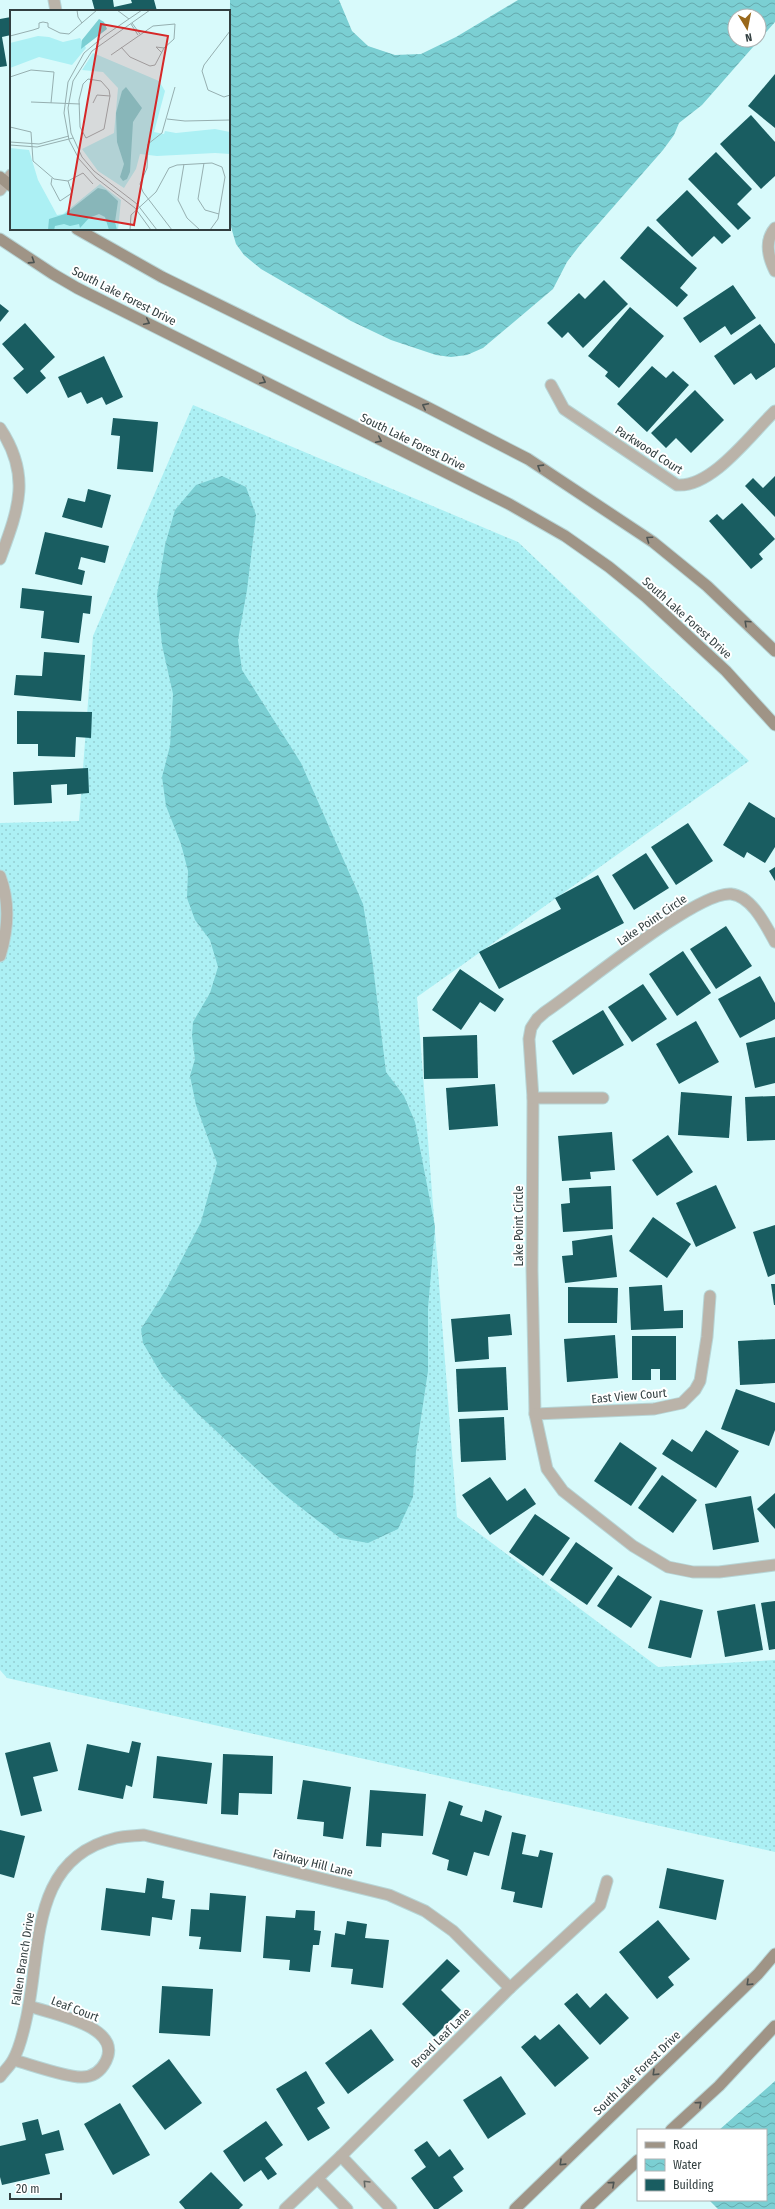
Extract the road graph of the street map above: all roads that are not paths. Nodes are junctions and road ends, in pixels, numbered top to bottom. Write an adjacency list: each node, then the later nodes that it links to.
1 (54, 0): 2 (street)
2 (56, 10)
3 (775, 228): 6 (street)
4 (79, 230): 11 (main road, one-way to 4)
5 (0, 239): 12 (main road, South Lake Forest Drive, one-way to 12)
6 (775, 271)
7 (551, 385): 8 (street, Parkwood Court)
8 (775, 411)
9 (0, 428): 10 (street)
10 (0, 559)
11 (775, 651)
12 (775, 725)
13 (0, 876): 15 (street)
14 (775, 942): 16 (street, Lake Point Circle)
15 (0, 956)
16 (533, 1098): 17 (street); 19 (street, Lake Point Circle)
17 (603, 1098)
18 (710, 1296): 19 (street, East View Court)
19 (536, 1414): 20 (street, Lake Point Circle)
20 (775, 1565)
21 (82, 1852): 24 (street, Fairway Hill Lane); 25 (street, Fallen Branch Drive)
22 (607, 1881): 24 (street, Broad Leaf Lane)
23 (775, 1954): 36 (main road, South Lake Forest Drive, one-way to 36)
24 (510, 1988): 30 (street, Broad Leaf Lane)
25 (29, 2006): 27 (street, Fallen Branch Drive); 27 (street, Leaf Court)
26 (775, 2026): 29 (main road, one-way to 26)
27 (14, 2060): 28 (street, Fallen Branch Drive)
28 (0, 2077)
29 (671, 2129)
30 (341, 2156): 32 (street, Broad Leaf Lane); 35 (street, one-way to 30)
31 (637, 2161): 37 (main road, one-way to 31)
32 (318, 2179): 33 (street, Broad Leaf Lane); 34 (street)
33 (285, 2209)
34 (348, 2209)
35 (391, 2209)
36 (515, 2209)
37 (586, 2209)

